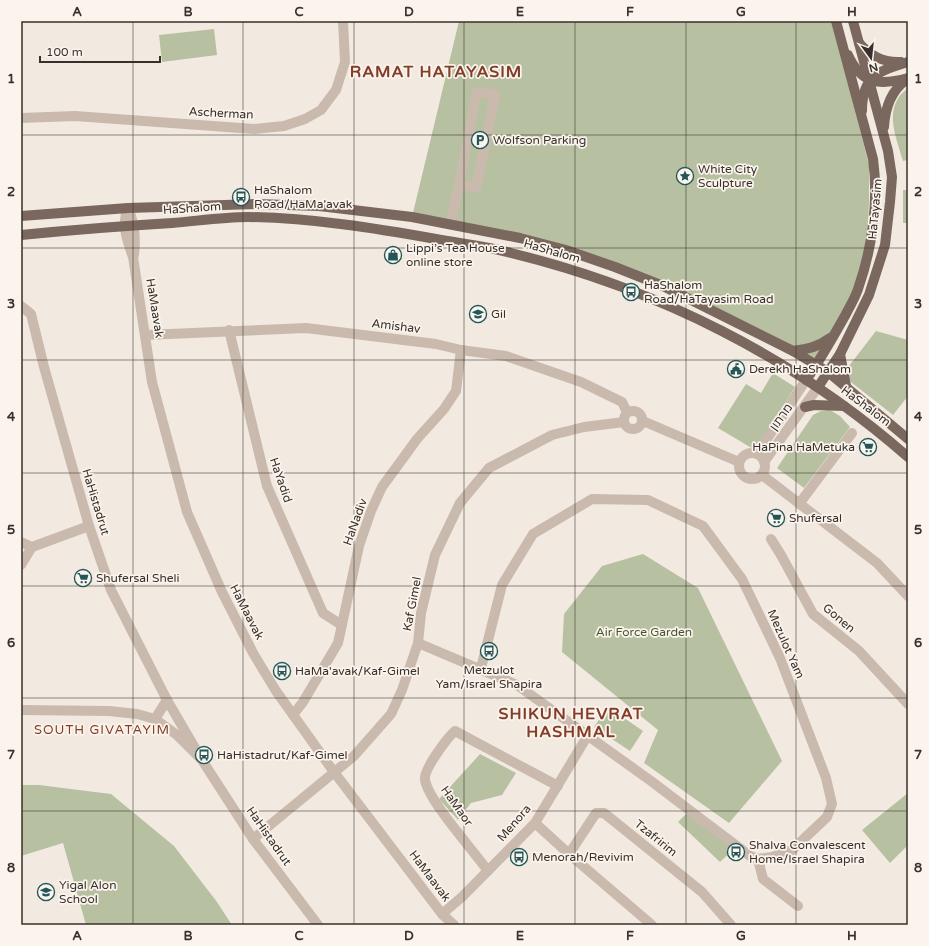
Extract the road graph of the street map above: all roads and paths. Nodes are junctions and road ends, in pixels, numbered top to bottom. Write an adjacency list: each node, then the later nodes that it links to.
1 (343, 21): 9 (street, Ascherman)
2 (836, 21): 4 (main road, HaTayasim)
3 (853, 21): 5 (main road, HaTayasim)
4 (839, 32): 8 (main road); 10 (main road, HaTayasim)
5 (859, 43): 6 (main road); 8 (main road, HaTayasim)
6 (908, 62): 8 (main road)
7 (908, 78): 8 (main road); 11 (main road)
8 (869, 80): 10 (main road); 11 (main road, HaTayasim)
9 (21, 118)
10 (862, 119): 20 (main road, HaTayasim)
11 (883, 133): 24 (main road, HaTayasim)
12 (459, 184): 12 (street); 15 (street)
13 (128, 208): 14 (main road, HaShalom); 15 (main road, HaShalom); 16 (street, HaMaavak)
14 (21, 216)
15 (450, 224): 23 (main road, HaShalom)
16 (129, 225): 17 (main road, HaShalom); 21 (street, HaMaavak); 27 (main road, HaShalom)
17 (21, 234)
18 (21, 306): 42 (street, HaHistadrut)
19 (229, 330): 21 (street, Amishav); 22 (street, Amishav); 48 (street, HaYadid)
20 (835, 334): 23 (main road); 25 (main road, HaTayasim)
21 (146, 335): 55 (street, HaMaavak)
22 (461, 350): 32 (street, Amishav); 48 (street, HaNadiv)
23 (793, 351): 25 (main road, HaShalom)
24 (840, 354): 26 (main road, HaTayasim); 28 (main road)
25 (817, 365): 26 (main road, HaShalom); 27 (main road, HaTayasim)
26 (828, 372): 28 (main road, HaShalom); 29 (main road, HaTayasim)
27 (806, 380): 29 (main road, HaShalom); 36 (street, מרתון)
28 (846, 386): 35 (main road, HaShalom)
29 (818, 387): 30 (main road, HaShalom); 31 (street, מרתון)
30 (845, 406): 31 (main road); 37 (main road, HaShalom)
31 (804, 407): 39 (street, מרתון)
32 (625, 417): 33 (street); 33 (street); 49 (street, Kaf Gimel)
33 (643, 421): 38 (street)
34 (852, 433): 41 (street)
35 (908, 439)
36 (757, 454): 38 (street); 39 (street)
37 (908, 457)
38 (739, 462): 40 (street)
39 (764, 462): 40 (street)
40 (762, 475): 41 (street)
41 (799, 504): 47 (street)
42 (89, 526): 45 (street); 51 (street, HaHistadrut)
43 (771, 539): 52 (street, Gonen)
44 (21, 542): 45 (street)
45 (32, 548): 46 (street)
46 (21, 565)
47 (908, 596)
48 (340, 624): 55 (street, HaNadiv)
49 (418, 643): 50 (street); 59 (street, Kaf Gimel)
50 (481, 668): 57 (street); 64 (street, Mezulot Yam)
51 (166, 700): 54 (street, HaHistadrut); 56 (street)
52 (908, 704)
53 (21, 710): 56 (street)
54 (173, 711): 56 (street); 58 (street, HaHistadrut)
55 (293, 716): 59 (street, HaMaavak)
56 (159, 722): 58 (street, HaHistadrut)
57 (588, 735): 60 (street, Menora); 64 (street)
58 (202, 760): 62 (street, HaHistadrut)
59 (334, 772): 62 (street, Kaf Gimel); 67 (street, HaMaavak)
60 (558, 786): 61 (street, Menora); 65 (street, HaMaor)
61 (535, 822): 63 (street); 65 (street, Menora)
62 (253, 839): 68 (street, HaHistadrut)
63 (569, 854): 70 (street); 71 (street, Tzafririm)
64 (758, 859): 66 (street)
65 (488, 871): 67 (street, Menora)
66 (798, 906)
67 (442, 914): 69 (street, HaMaavak)
68 (318, 925)
69 (454, 925)
70 (652, 925)
71 (731, 925)

